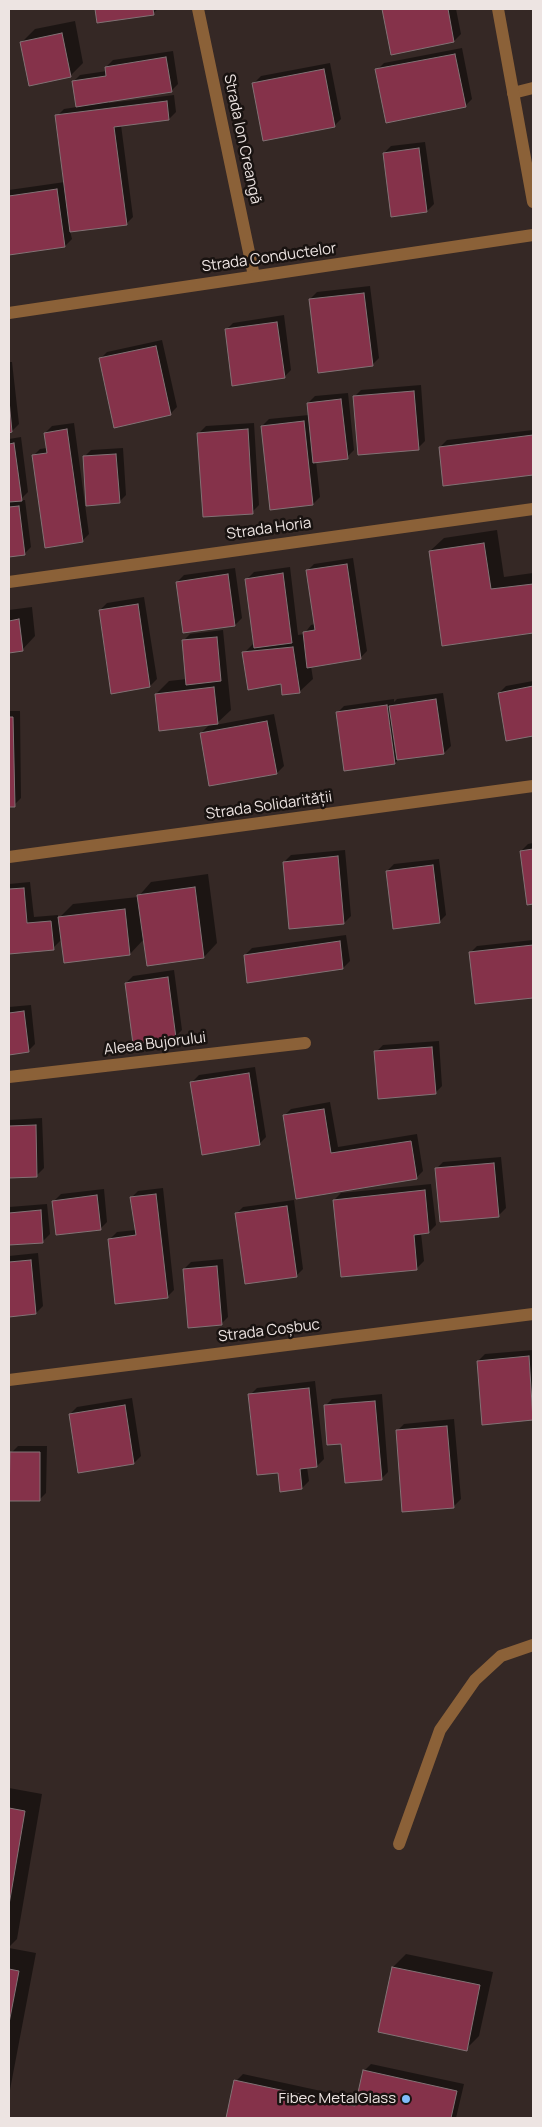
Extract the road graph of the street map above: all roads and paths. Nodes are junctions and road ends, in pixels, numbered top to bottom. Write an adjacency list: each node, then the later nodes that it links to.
1 (198, 9): 7 (street, Strada Ion Creangă)
2 (498, 9): 4 (street)
3 (533, 88): 4 (street)
4 (513, 93): 5 (street)
5 (533, 202)
6 (533, 235): 7 (street, Strada Conductelor)
7 (254, 276): 8 (street, Strada Conductelor)
8 (9, 313)
9 (533, 509): 10 (street, Strada Horia)
10 (9, 582)
11 (533, 786): 12 (street, Strada Solidarității)
12 (9, 857)
13 (305, 1043): 14 (street, Aleea Bujorului)
14 (9, 1076)
15 (533, 1314): 16 (street, Strada Coșbuc)
16 (9, 1380)
17 (533, 1645): 18 (street)
18 (399, 1844)

